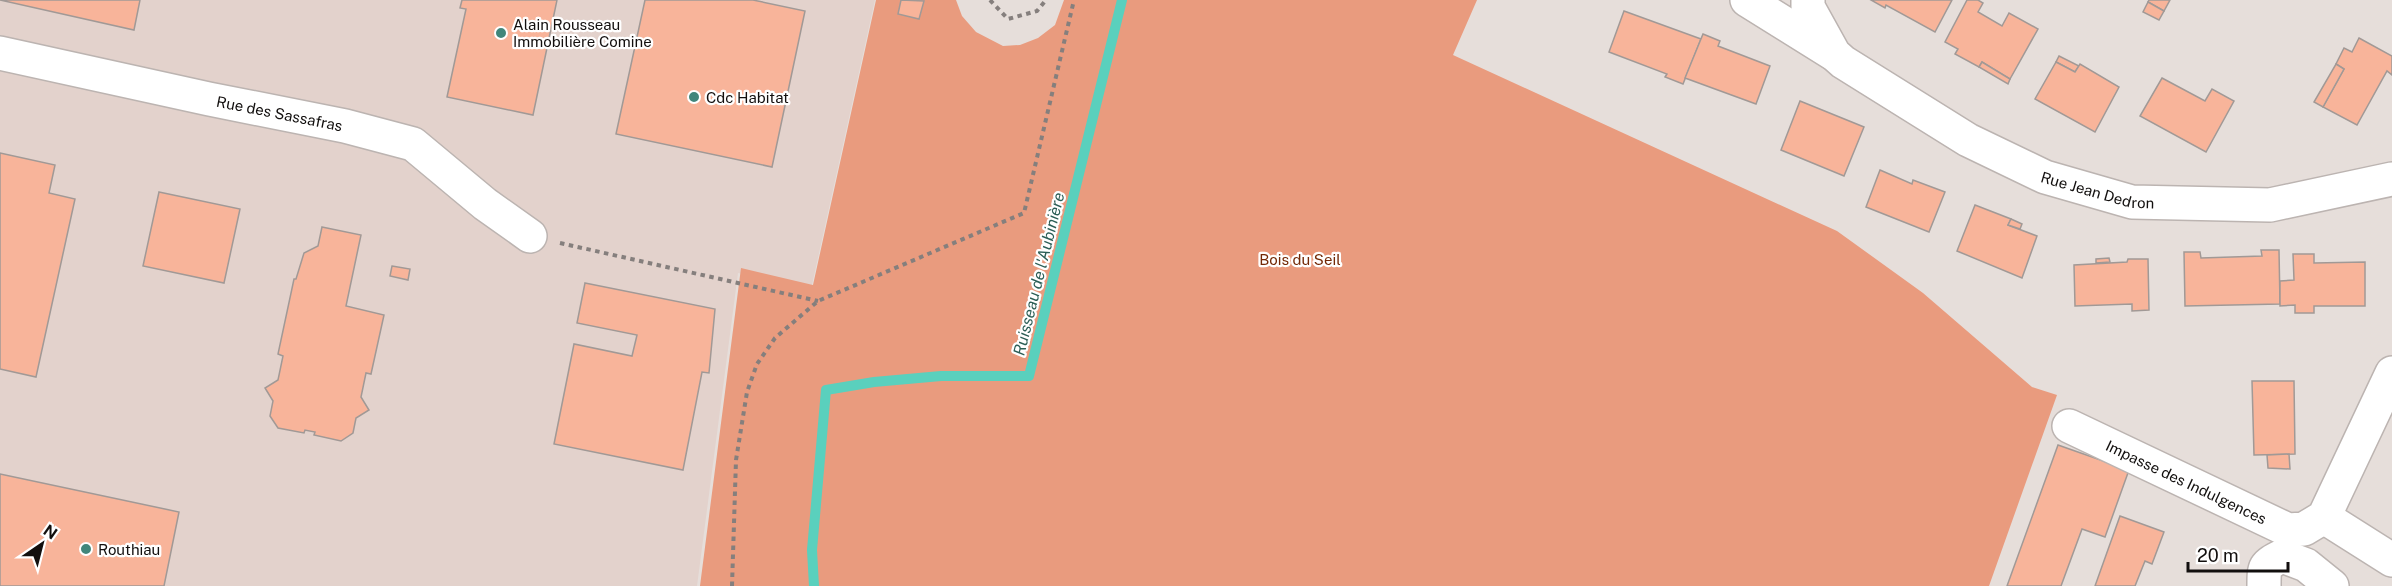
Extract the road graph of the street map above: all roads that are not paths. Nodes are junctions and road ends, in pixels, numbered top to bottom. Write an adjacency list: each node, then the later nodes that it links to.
1 (1747, 0): 4 (street, Rue Jean Dedron)
2 (1808, 0): 4 (street, Rue Jean Dedron)
3 (0, 53): 6 (street, Rue des Sassafras)
4 (1834, 54): 5 (street, Rue Jean Dedron)
5 (2392, 179)
6 (530, 236)
7 (2392, 373): 9 (street)
8 (2069, 426): 9 (street, Impasse des Indulgences)
9 (2324, 517): 10 (street)
10 (2392, 560)
11 (2264, 586): 12 (street)
12 (2332, 586)

